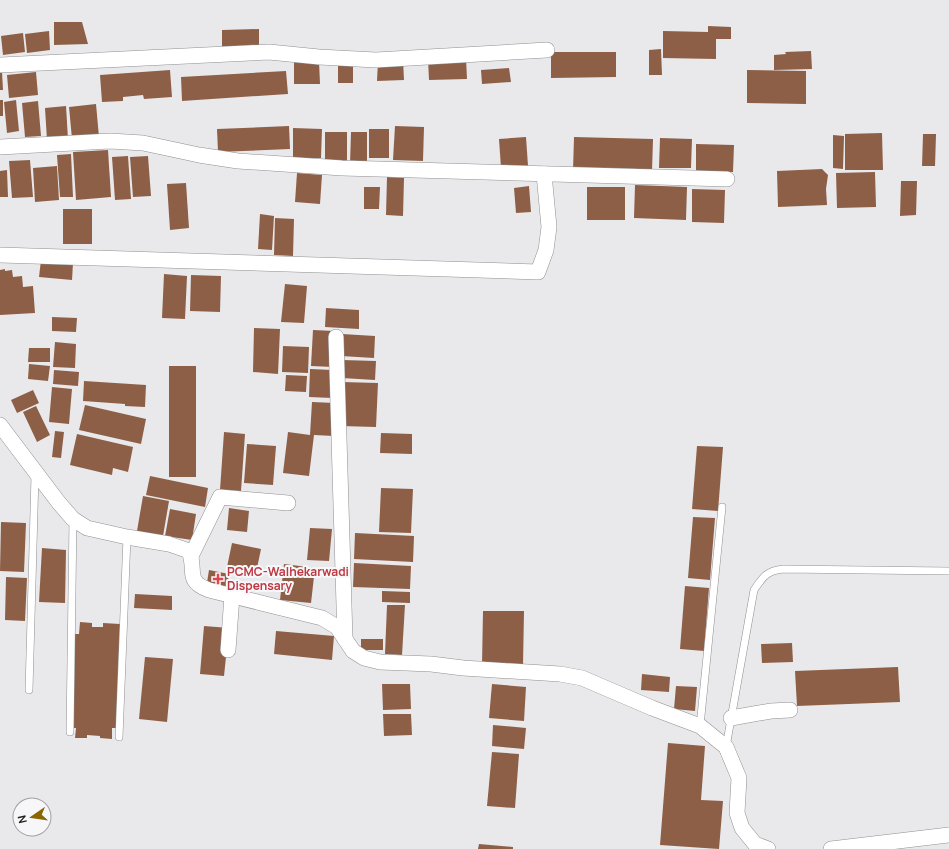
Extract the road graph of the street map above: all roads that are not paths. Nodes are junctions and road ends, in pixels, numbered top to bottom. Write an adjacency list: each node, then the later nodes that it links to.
1 (547, 50): 2 (street)
2 (0, 65)
3 (0, 147): 4 (street)
4 (544, 174): 5 (street); 6 (street)
5 (727, 179)
6 (0, 255)
7 (336, 337): 17 (street)
8 (0, 425): 9 (street)
9 (36, 472): 12 (street); 19 (lane)
10 (288, 502): 14 (street)
11 (722, 508): 22 (lane)
12 (73, 519): 13 (street); 23 (lane)
13 (127, 537): 14 (street); 24 (lane)
14 (191, 556): 16 (street)
15 (949, 571): 21 (lane)
16 (232, 596): 17 (street); 18 (street)
17 (345, 639): 22 (street)
18 (228, 650)
19 (29, 690)
20 (790, 710): 21 (street)
21 (731, 718): 25 (lane)
22 (700, 726): 25 (street)
23 (70, 732)
24 (119, 737)
25 (726, 748): 27 (street)
26 (949, 835): 28 (street)
27 (768, 849)
28 (831, 849)

